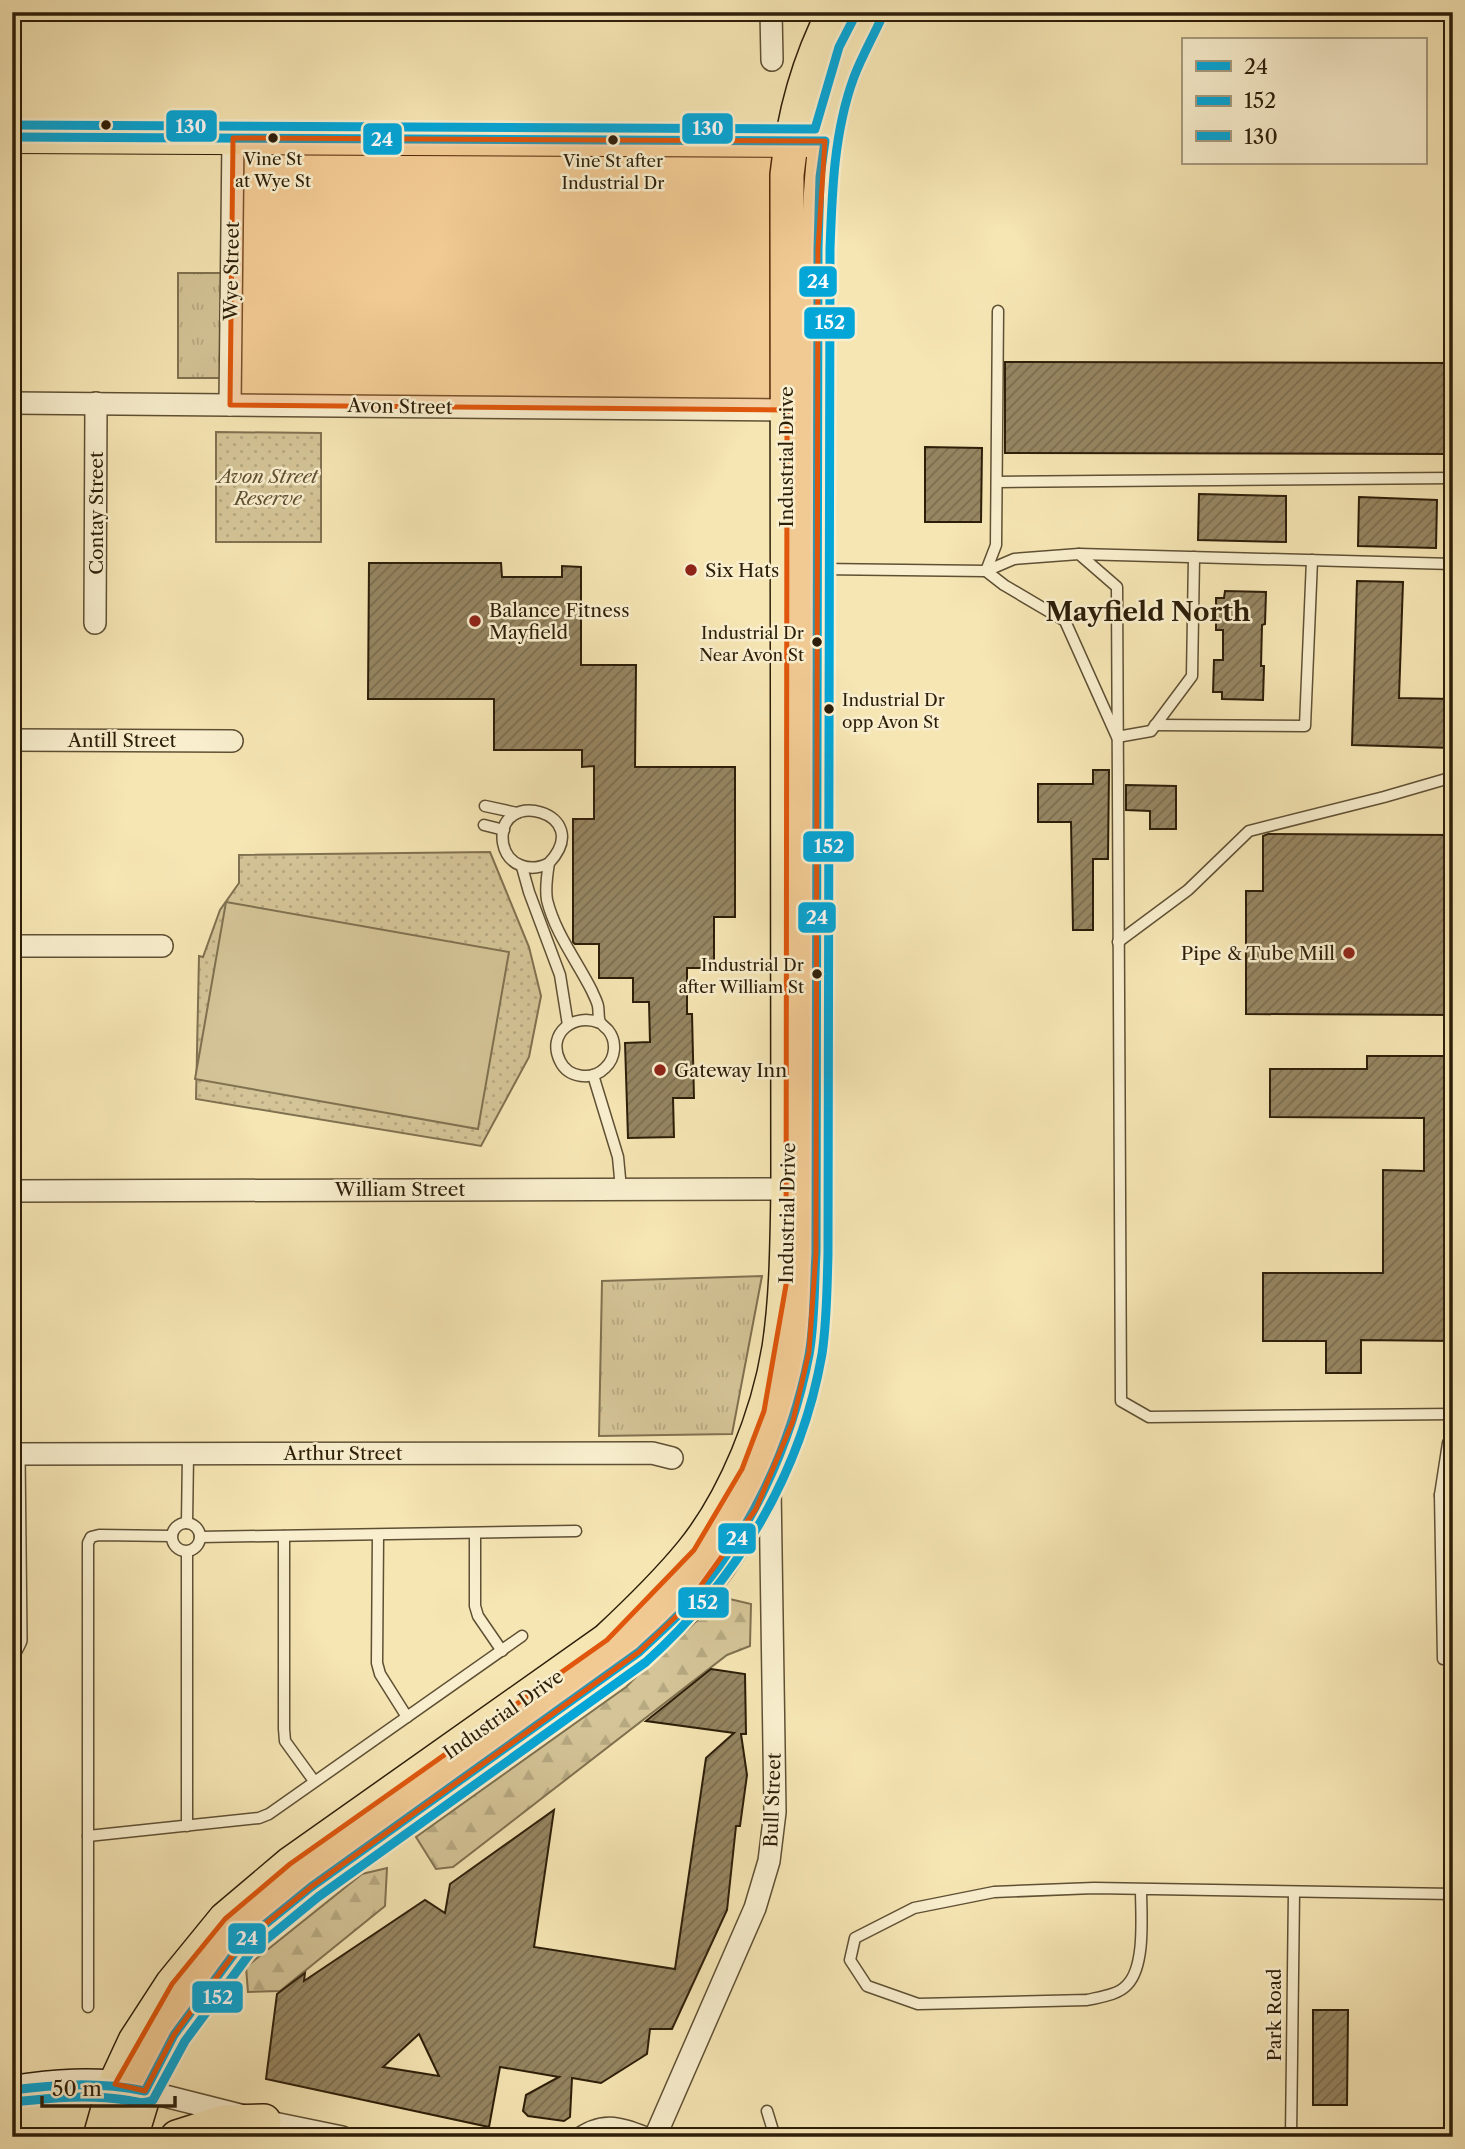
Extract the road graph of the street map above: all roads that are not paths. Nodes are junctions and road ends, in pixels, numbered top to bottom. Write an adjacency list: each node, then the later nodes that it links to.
1 (771, 12): 4 (street)
2 (834, 12): 7 (highway, Industrial Drive)
3 (872, 12): 8 (highway, Industrial Drive)
4 (772, 60)
5 (12, 137): 6 (main road)
6 (233, 138): 7 (main road); 12 (street, Wye Street)
7 (791, 141): 8 (main road); 13 (highway, Industrial Drive)
8 (825, 141): 20 (highway, Industrial Drive)
9 (998, 312): 15 (lane)
10 (12, 403): 11 (street, Avon Street)
11 (96, 403): 12 (street, Avon Street); 22 (street, Contay Street)
12 (230, 405): 13 (street, Avon Street)
13 (787, 410): 20 (highway, Industrial Drive)
14 (1453, 478): 15 (lane)
15 (997, 482): 21 (lane)
16 (1079, 554): 17 (lane); 21 (lane); 24 (lane)
17 (1194, 557): 18 (lane); 23 (lane)
18 (1312, 560): 19 (lane); 23 (lane)
19 (1453, 564)
20 (802, 569): 21 (lane); 41 (highway, Industrial Drive); 43 (highway, Industrial Drive)
21 (986, 571): 24 (lane)
22 (95, 623)
23 (1155, 725): 24 (lane)
24 (1117, 737): 34 (lane)
25 (12, 740): 26 (street, Antill Street)
26 (232, 741)
27 (1453, 777): 34 (lane)
28 (485, 806): 29 (lane)
29 (517, 813): 31 (lane); 32 (lane)
30 (484, 825): 31 (lane)
31 (504, 830): 33 (lane)
32 (549, 863): 33 (lane); 37 (lane)
33 (522, 867): 38 (lane)
34 (1118, 942): 44 (lane)
35 (12, 946): 36 (street)
36 (162, 946)
37 (600, 1023): 38 (lane); 39 (lane)
38 (568, 1025): 39 (lane)
39 (593, 1075): 40 (lane)
40 (621, 1189): 41 (street, William Street); 42 (street, William Street)
41 (788, 1189): 43 (highway, Industrial Drive)
42 (12, 1191)
43 (797, 1319): 49 (highway, Industrial Drive); 72 (highway, Industrial Drive)
44 (1453, 1414)
45 (1453, 1443): 50 (lane)
46 (13, 1454): 47 (street, Arthur Street); 61 (street)
47 (187, 1454): 48 (street, Arthur Street); 52 (lane)
48 (672, 1458)
49 (769, 1482): 72 (highway, Industrial Drive); 77 (street, Bull Street)
50 (1440, 1495): 51 (lane); 63 (lane)
51 (1453, 1495)
52 (187, 1523): 56 (lane); 58 (lane)
53 (576, 1531): 55 (lane)
54 (378, 1535): 55 (lane); 57 (lane); 64 (lane)
55 (475, 1535): 62 (lane)
56 (171, 1536): 59 (lane); 67 (lane)
57 (284, 1536): 58 (lane); 65 (lane)
58 (200, 1537): 59 (lane)
59 (187, 1552): 66 (lane)
60 (522, 1636): 62 (lane)
61 (12, 1648)
62 (502, 1651): 64 (lane)
63 (1453, 1659)
64 (407, 1717): 65 (lane)
65 (314, 1782): 66 (lane)
66 (187, 1826): 67 (lane)
67 (88, 1836): 71 (lane)
68 (1141, 1889): 68 (lane); 69 (lane)
69 (1294, 1892): 70 (lane); 84 (lane, Park Road)
70 (1453, 1894)
71 (88, 2007)
72 (130, 2087): 73 (main road); 75 (street); 78 (highway, Industrial Drive); 79 (highway, Industrial Drive)
73 (12, 2090)
74 (767, 2111): 83 (lane)
75 (264, 2121): 76 (street); 80 (highway)
76 (314, 2134): 81 (street)
77 (656, 2136): 82 (lane)
78 (100, 2137)
79 (131, 2137)
80 (177, 2137)
81 (342, 2137)
82 (573, 2137)
83 (775, 2137)
84 (1292, 2137)

